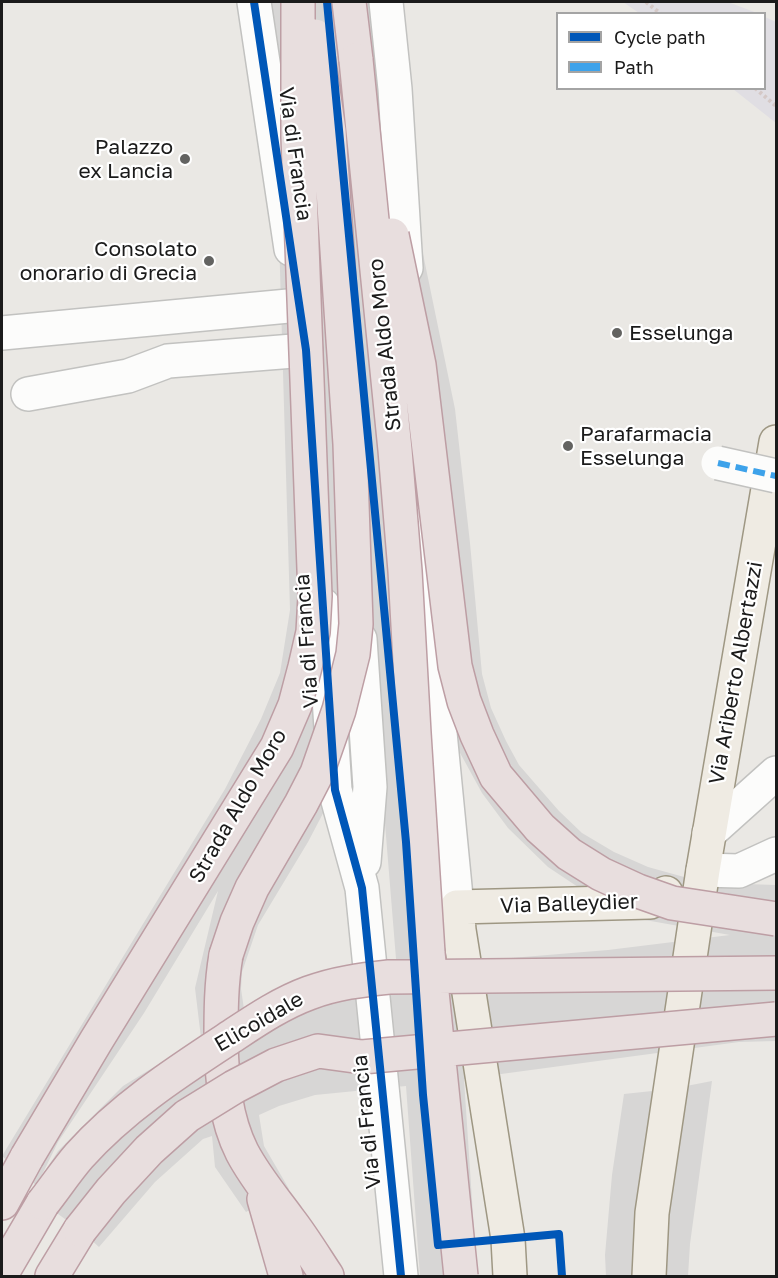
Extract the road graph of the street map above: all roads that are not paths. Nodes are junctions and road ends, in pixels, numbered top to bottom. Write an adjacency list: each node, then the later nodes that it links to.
1 (254, 2): 8 (street, Via di Francia)
2 (261, 2): 19 (street, Via di Francia)
3 (298, 2): 25 (highway, Strada Aldo Moro, bridge)
4 (310, 2): 24 (highway, bridge)
5 (349, 2): 7 (highway)
6 (386, 2): 20 (street)
7 (356, 60): 21 (highway, bridge); 31 (highway, Strada Aldo Moro, bridge)
8 (299, 305): 9 (street); 10 (street, Via di Francia)
9 (2, 333)
10 (306, 350): 11 (street); 19 (street, Via di Francia)
11 (28, 393)
12 (777, 442): 16 (main road, Via Ariberto Albertazzi)
13 (718, 463): 14 (street, bridge)
14 (777, 476)
15 (777, 773): 16 (street)
16 (709, 833): 18 (main road, Via Ariberto Albertazzi)
17 (777, 854): 18 (street)
18 (703, 870): 20 (main road, Via Balleydier); 33 (main road)
19 (362, 888): 30 (street, Via di Francia)
20 (458, 918): 32 (main road)
21 (777, 919)
22 (777, 972): 26 (highway, Elicoidale, bridge)
23 (777, 1019): 27 (highway, bridge)
24 (257, 1177): 28 (highway); 29 (highway)
25 (2, 1203)
26 (2, 1273)
27 (52, 1276)
28 (286, 1276)
29 (327, 1276)
30 (401, 1276)
31 (461, 1276)
32 (510, 1276)
33 (650, 1276)

